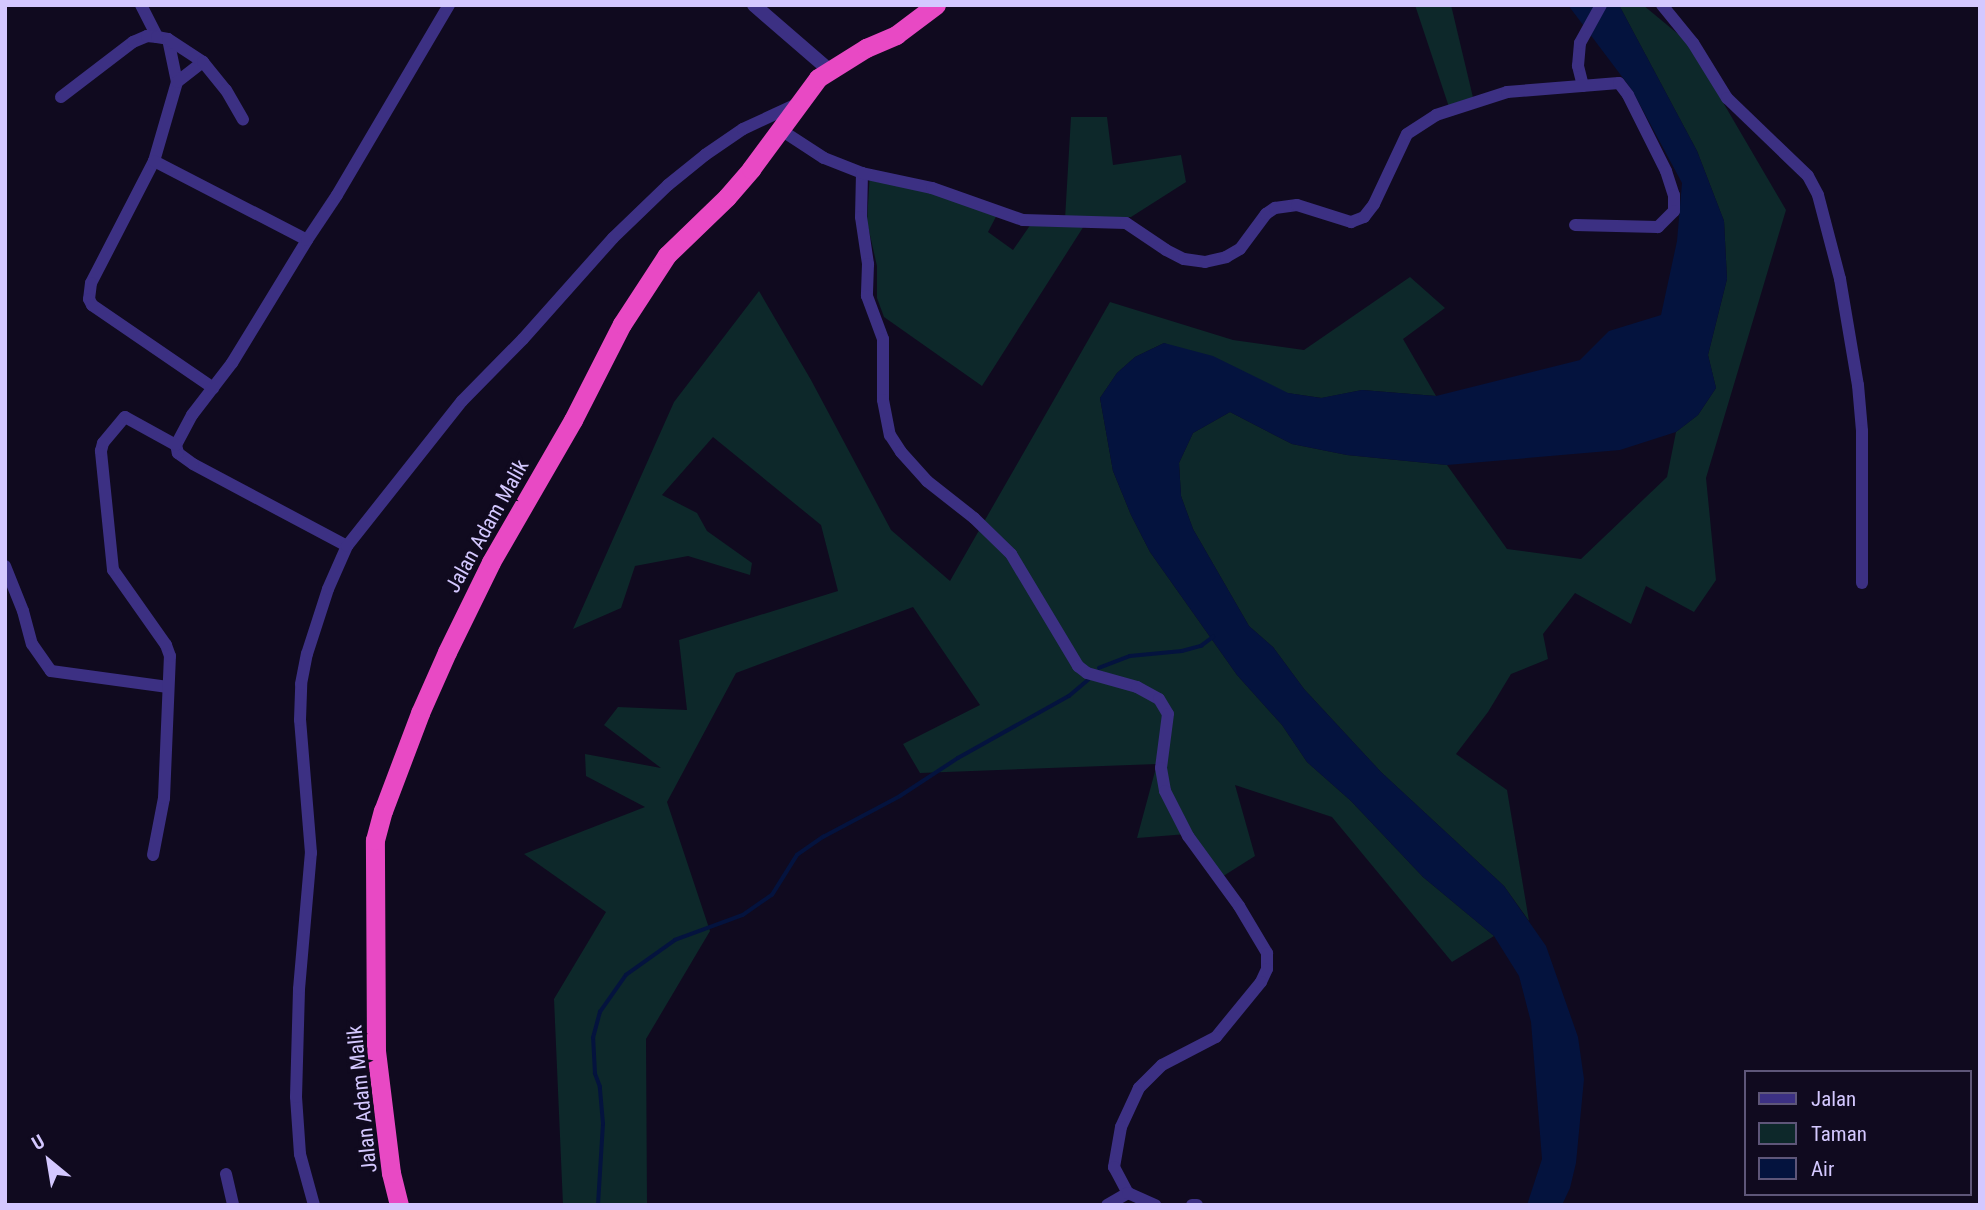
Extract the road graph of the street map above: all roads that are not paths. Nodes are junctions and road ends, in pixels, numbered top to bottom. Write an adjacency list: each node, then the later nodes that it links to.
1 (141, 5): 7 (street)
2 (449, 5): 19 (street)
3 (754, 5): 9 (street)
4 (936, 5): 9 (highway, Jalan Adam Malik)
5 (1601, 5): 11 (street)
6 (1662, 5): 24 (street)
7 (163, 38): 8 (street); 10 (street); 12 (street)
8 (203, 62): 10 (street); 14 (street)
9 (829, 70): 13 (highway, Jalan Adam Malik)
10 (177, 82): 16 (street)
11 (1583, 86): 17 (street); 18 (street)
12 (61, 97)
13 (799, 103): 15 (highway, Jalan Adam Malik); 22 (street)
14 (243, 120)
15 (781, 130): 17 (street); 31 (highway, Jalan Adam Malik)
16 (154, 161): 19 (street); 20 (street)
17 (862, 173): 28 (street)
18 (1575, 225)
19 (307, 240): 20 (street)
20 (213, 388): 21 (street)
21 (176, 445): 22 (street); 25 (street)
22 (348, 546): 30 (street)
23 (5, 566): 25 (street)
24 (1861, 583)
25 (168, 687): 26 (street)
26 (153, 855)
27 (226, 1174): 29 (street)
28 (1128, 1193): 32 (street); 33 (street)
29 (233, 1205)
30 (314, 1205)
31 (399, 1205)
32 (1107, 1205)
33 (1155, 1205)
34 (1192, 1205): 35 (street)
35 (1198, 1205)

